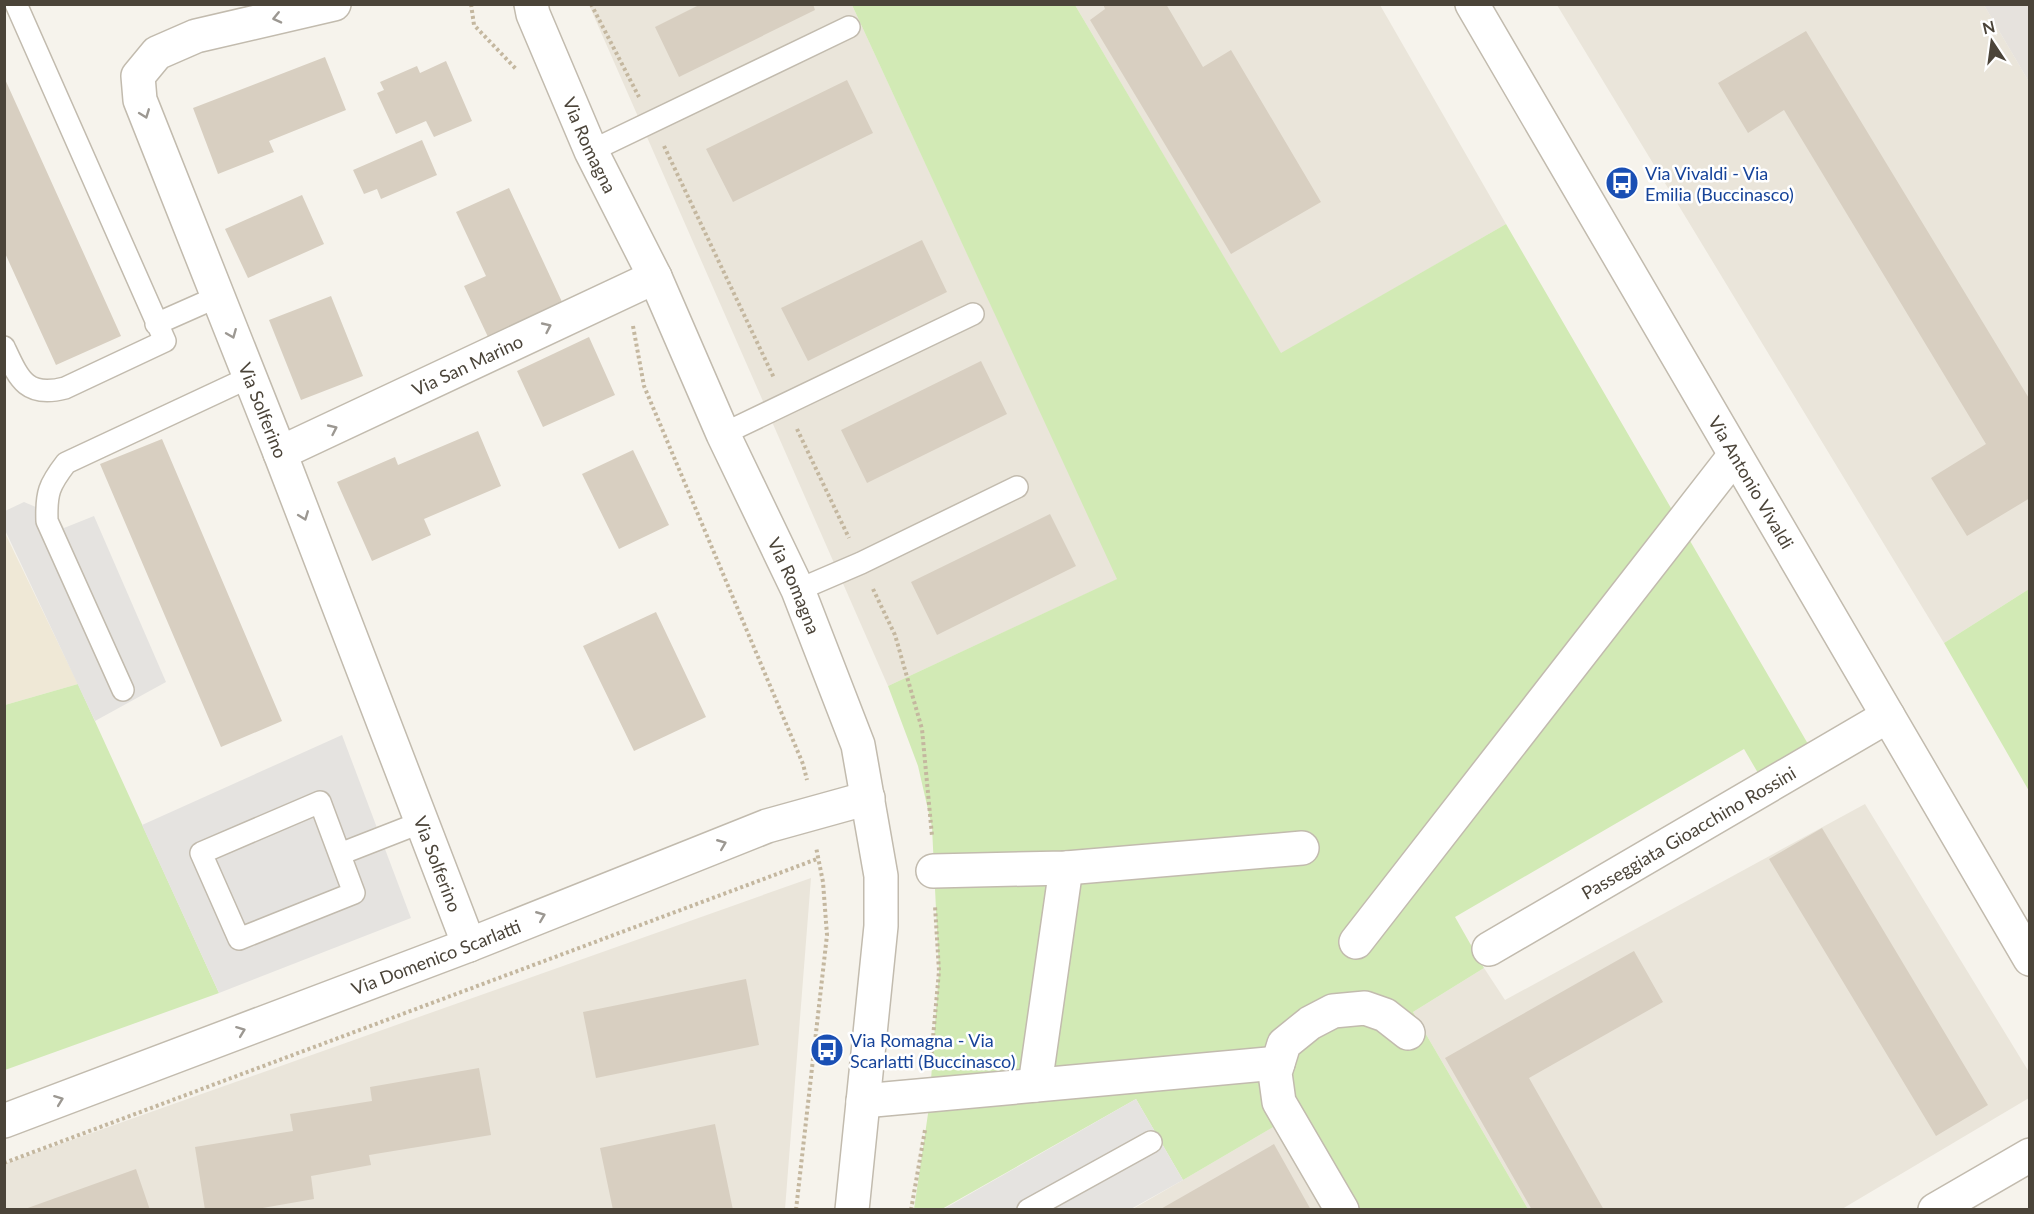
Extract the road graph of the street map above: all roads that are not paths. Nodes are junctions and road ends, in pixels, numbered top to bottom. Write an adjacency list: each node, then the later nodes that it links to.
1 (16, 4): 10 (lane)
2 (334, 4): 8 (street, Via Solferino, one-way to 8)
3 (531, 4): 6 (street, Via Romagna)
4 (1472, 4): 15 (street, Via Antonio Vivaldi)
5 (849, 27): 6 (lane)
6 (591, 151): 7 (street, Via Romagna)
7 (655, 276): 13 (street, Via Romagna); 14 (street, Via San Marino, one-way to 7)
8 (217, 297): 10 (lane); 12 (street, Via Solferino, one-way to 12)
9 (974, 314): 13 (lane)
10 (156, 324): 11 (lane)
11 (4, 347)
12 (250, 377): 14 (street, Via Solferino); 18 (lane)
13 (723, 434): 17 (street, Via Romagna)
14 (280, 453): 21 (street, Via Solferino, one-way to 21)
15 (1735, 455): 19 (street, Via Antonio Vivaldi); 26 (street)
16 (1017, 487): 17 (lane)
17 (798, 590): 20 (street, Via Romagna)
18 (123, 690)
19 (1888, 716): 28 (street, Passeggiata Gioacchino Rossini); 29 (street, Via Antonio Vivaldi)
20 (868, 798): 27 (street, Via Domenico Scarlatti, one-way to 20); 33 (street, Via Romagna)
21 (422, 822): 23 (lane); 27 (street, Via Solferino)
22 (1302, 849): 24 (street)
23 (340, 854): 23 (lane)
24 (1066, 868): 25 (street); 32 (street)
25 (933, 871)
26 (1356, 942)
27 (469, 945): 34 (street, Via Domenico Scarlatti, one-way to 27)
28 (1489, 949)
29 (2030, 959)
30 (1408, 1033): 31 (street)
31 (1278, 1063): 32 (street); 39 (street)
32 (1035, 1085): 33 (street)
33 (863, 1101): 37 (street, Via Romagna)
34 (4, 1121)
35 (1151, 1142): 38 (lane)
36 (2030, 1155): 40 (street)
37 (852, 1209)
38 (1028, 1209)
39 (1342, 1209)
40 (1935, 1209)

